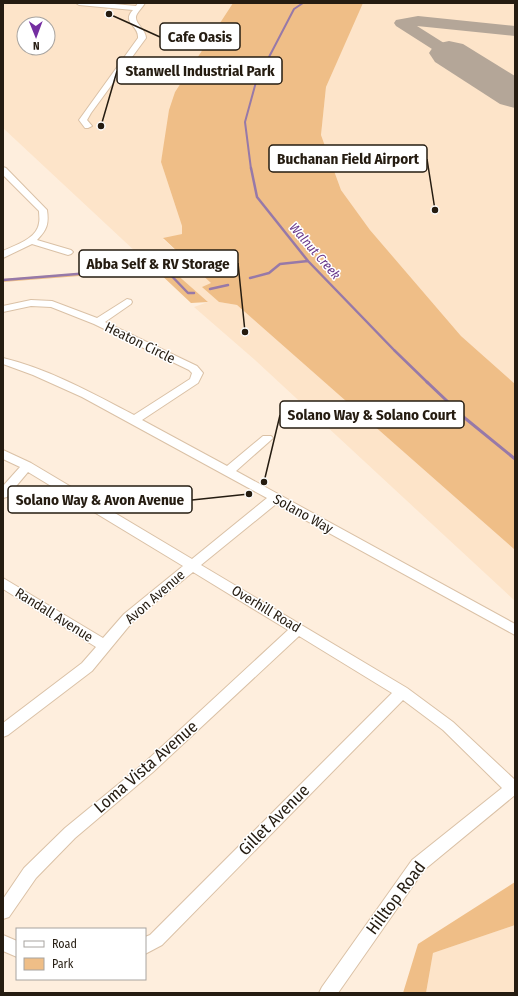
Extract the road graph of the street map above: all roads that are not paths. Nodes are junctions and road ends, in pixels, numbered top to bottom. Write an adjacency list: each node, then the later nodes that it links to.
1 (79, 3): 2 (street)
2 (140, 6): 3 (street)
3 (88, 126)
4 (5, 175): 5 (street)
5 (31, 241): 6 (street); 7 (street)
6 (68, 252)
7 (3, 255)
8 (127, 302): 10 (street)
9 (3, 309): 10 (street, Heaton Circle)
10 (98, 322): 12 (street, Heaton Circle)
11 (3, 361): 12 (street, Solano Way)
12 (134, 420): 16 (street, Solano Way)
13 (267, 438): 16 (street)
14 (3, 454): 15 (street, Overhill Road)
15 (27, 466): 17 (street); 19 (street, Overhill Road)
16 (228, 472): 18 (street, Solano Way)
17 (3, 494)
18 (274, 499): 19 (street, Avon Avenue); 22 (street, Solano Way)
19 (192, 565): 21 (street, Overhill Road); 23 (street, Avon Avenue)
20 (3, 583): 23 (street, Randall Avenue)
21 (298, 629): 24 (street, Overhill Road); 27 (street, Loma Vista Avenue)
22 (515, 630)
23 (106, 646): 25 (street, Avon Avenue)
24 (402, 692): 26 (street, Overhill Road); 29 (street, Gillet Avenue)
25 (3, 731)
26 (514, 786): 31 (street, Hilltop Road)
27 (3, 912)
28 (3, 943): 30 (street)
29 (146, 945)
30 (16, 949)
31 (328, 993)

